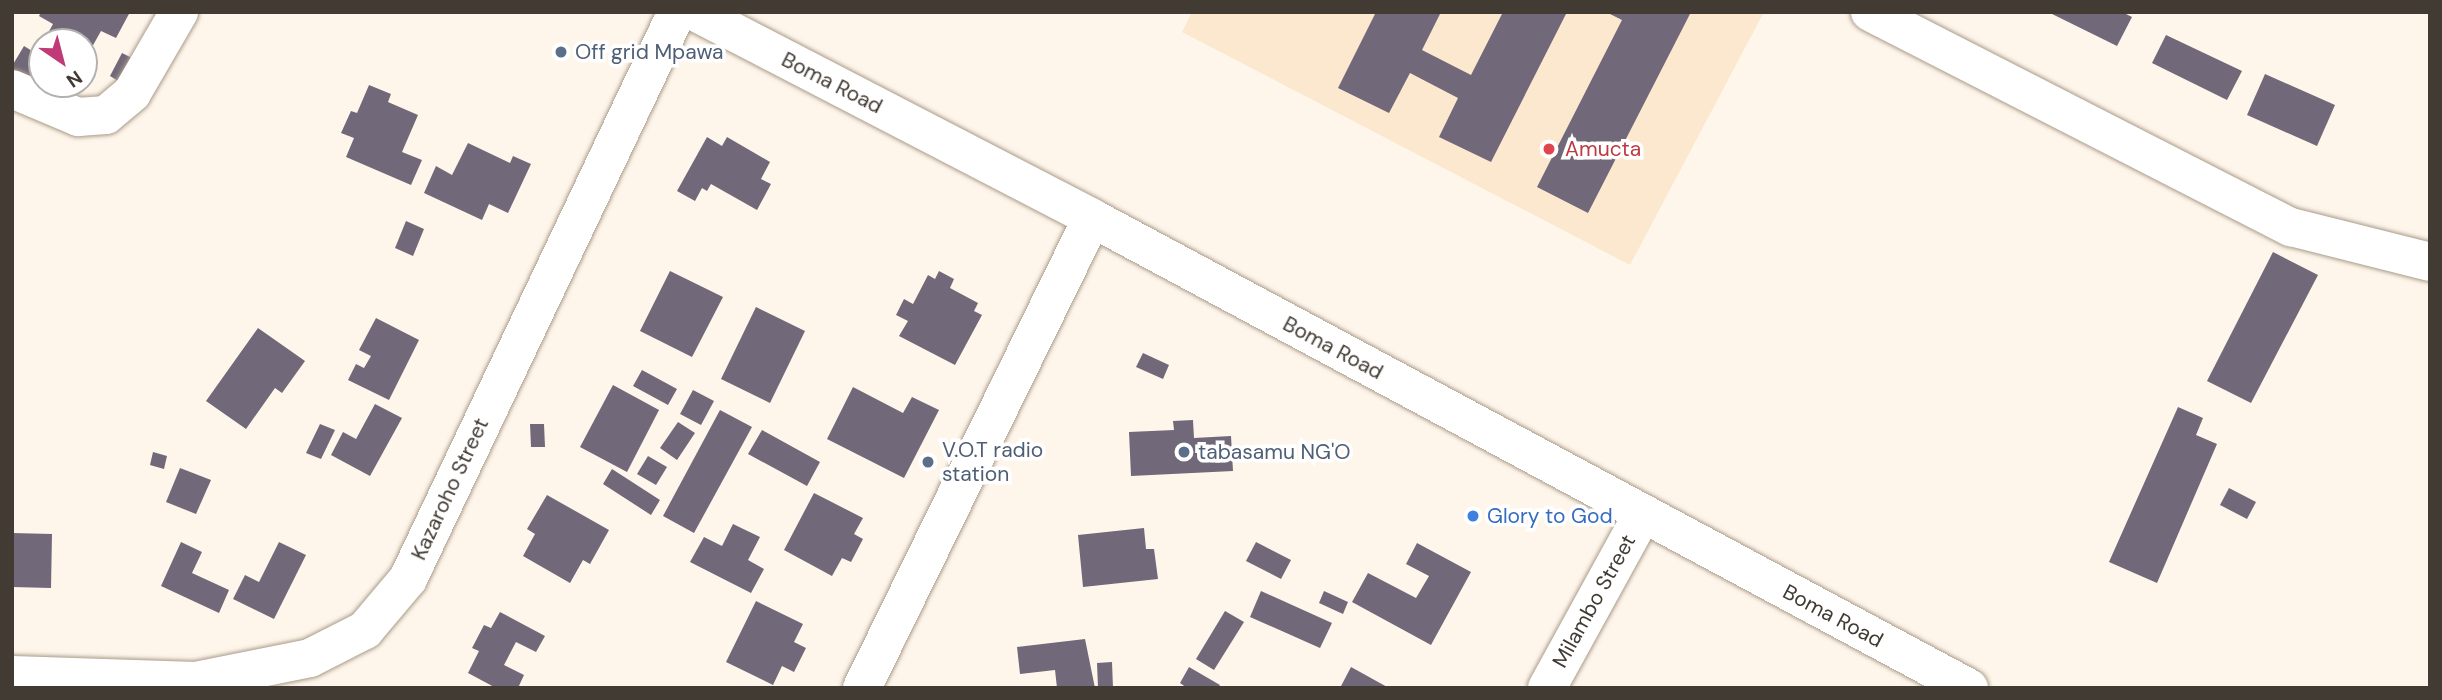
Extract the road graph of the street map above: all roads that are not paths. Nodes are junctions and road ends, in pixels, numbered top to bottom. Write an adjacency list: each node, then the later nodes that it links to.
1 (178, 12): 5 (street)
2 (677, 12): 9 (street, Kazaroho Street)
3 (695, 12): 6 (street, Boma Road)
4 (1870, 12): 7 (street)
5 (12, 89)
6 (1092, 218): 8 (street, Boma Road); 10 (street)
7 (2430, 261)
8 (1642, 515): 11 (street, Milambo Street); 12 (street, Boma Road)
9 (12, 675)
10 (862, 688)
11 (1547, 688)
12 (1969, 688)

